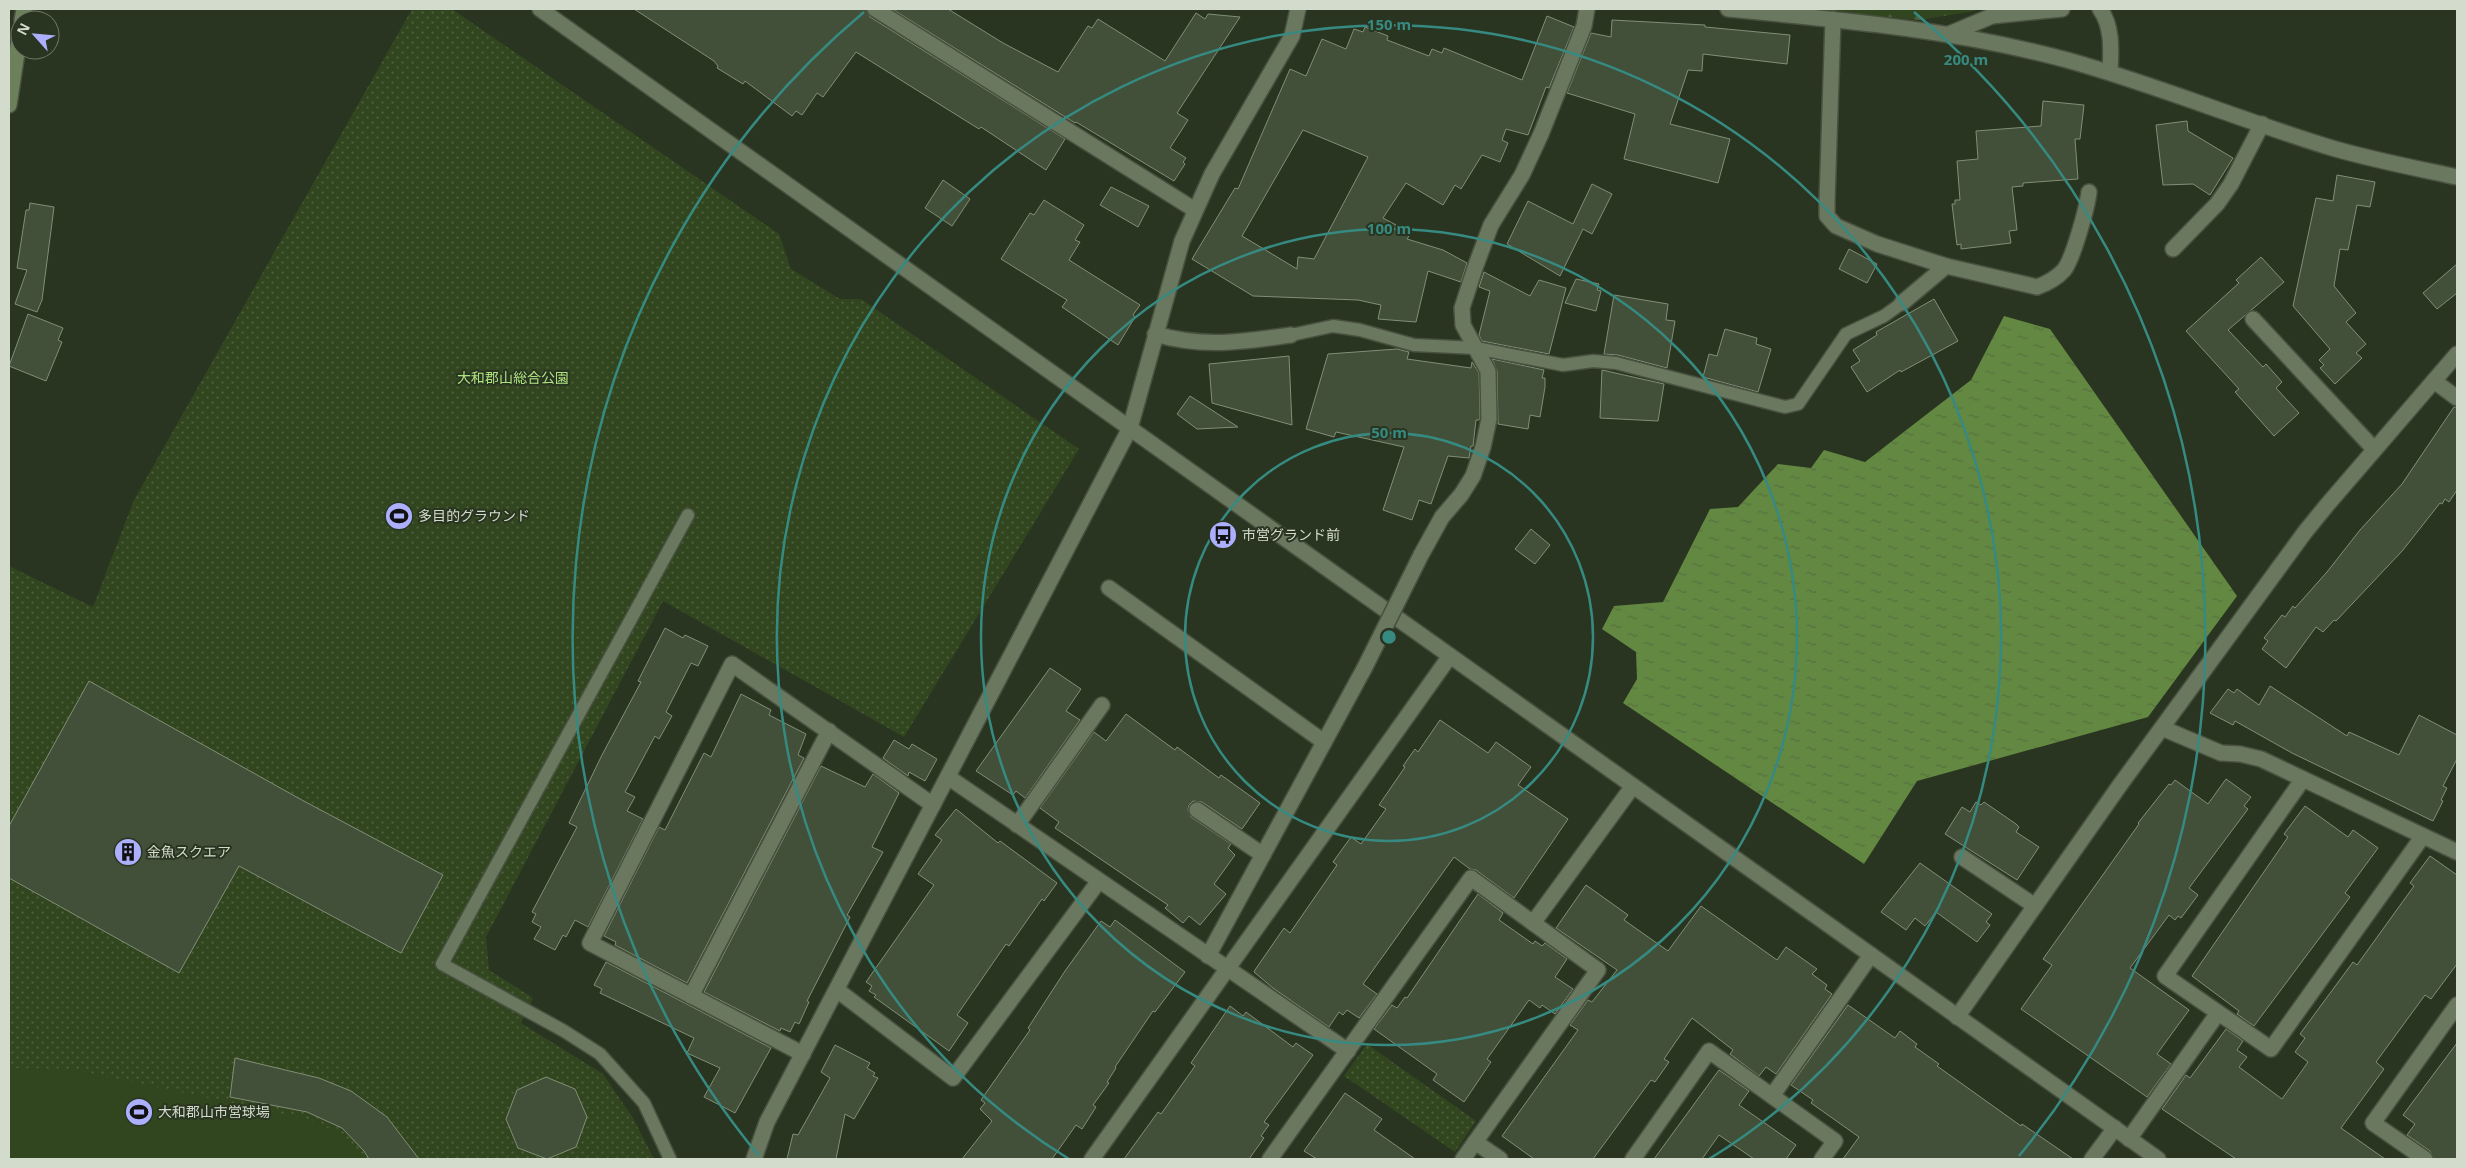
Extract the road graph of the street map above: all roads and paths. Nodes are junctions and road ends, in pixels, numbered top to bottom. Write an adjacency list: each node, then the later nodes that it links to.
1 (540, 9): 27 (street)
2 (876, 9): 16 (street)
3 (1298, 9): 16 (street)
4 (1587, 9): 23 (street)
5 (1728, 9): 8 (street)
6 (2062, 9): 9 (street)
7 (2100, 9): 11 (street)
8 (1833, 19): 9 (street); 18 (street)
9 (1949, 34): 11 (street)
10 (16, 60): 12 (main road)
11 (2110, 72): 13 (street)
12 (9, 104)
13 (2262, 124): 14 (street); 17 (street)
14 (2457, 177)
15 (2089, 192): 18 (street)
16 (1195, 210): 21 (street)
17 (2173, 249)
18 (1946, 266): 19 (street)
19 (1902, 303): 23 (lane)
20 (2253, 319): 28 (street)
21 (1155, 334): 22 (street); 27 (street)
22 (1290, 335): 23 (lane)
23 (1476, 348): 35 (street, bridge)
24 (2457, 354): 25 (street)
25 (2434, 381): 26 (street); 28 (street)
26 (2457, 398)
27 (1130, 428): 31 (street); 36 (street)
28 (2374, 449): 33 (street)
29 (688, 515): 63 (lane)
30 (1109, 588): 35 (street)
31 (1450, 656): 38 (street); 51 (street)
32 (1102, 705): 41 (street)
33 (2162, 728): 37 (street); 47 (street)
34 (829, 731): 39 (street); 53 (street); 53 (street)
35 (1324, 742): 44 (street)
36 (948, 777): 39 (street); 41 (street)
37 (2303, 779): 42 (street); 55 (street)
38 (1633, 786): 48 (street); 49 (street)
39 (933, 805): 52 (street)
40 (1197, 810): 44 (street)
41 (1017, 825): 46 (street)
42 (2423, 836): 43 (street); 55 (street)
43 (2457, 852)
44 (1264, 855): 50 (street)
45 (1962, 857): 47 (street)
46 (1099, 881): 50 (street); 52 (street)
47 (2035, 906): 56 (street)
48 (1533, 923): 57 (street); 62 (street)
49 (1871, 955): 56 (street); 59 (street)
50 (1208, 956): 51 (street)
51 (1228, 969): 57 (street); 65 (street)
52 (836, 990): 58 (street)
53 (691, 996): 58 (street)
54 (2457, 1005): 73 (street)
55 (2218, 1013): 61 (street)
56 (1957, 1016): 60 (street)
57 (1348, 1051): 66 (street)
58 (803, 1054): 64 (street)
59 (1772, 1096): 69 (street); 70 (street)
60 (2114, 1128): 61 (street); 71 (street)
61 (2129, 1139): 72 (street)
62 (1475, 1142): 67 (street); 68 (street)
63 (670, 1159)
64 (754, 1159)
65 (1092, 1159)
66 (1270, 1159)
67 (1462, 1159)
68 (1500, 1159)
69 (1633, 1159)
70 (1822, 1159)
71 (2092, 1159)
72 (2158, 1159)
73 (2425, 1159)

